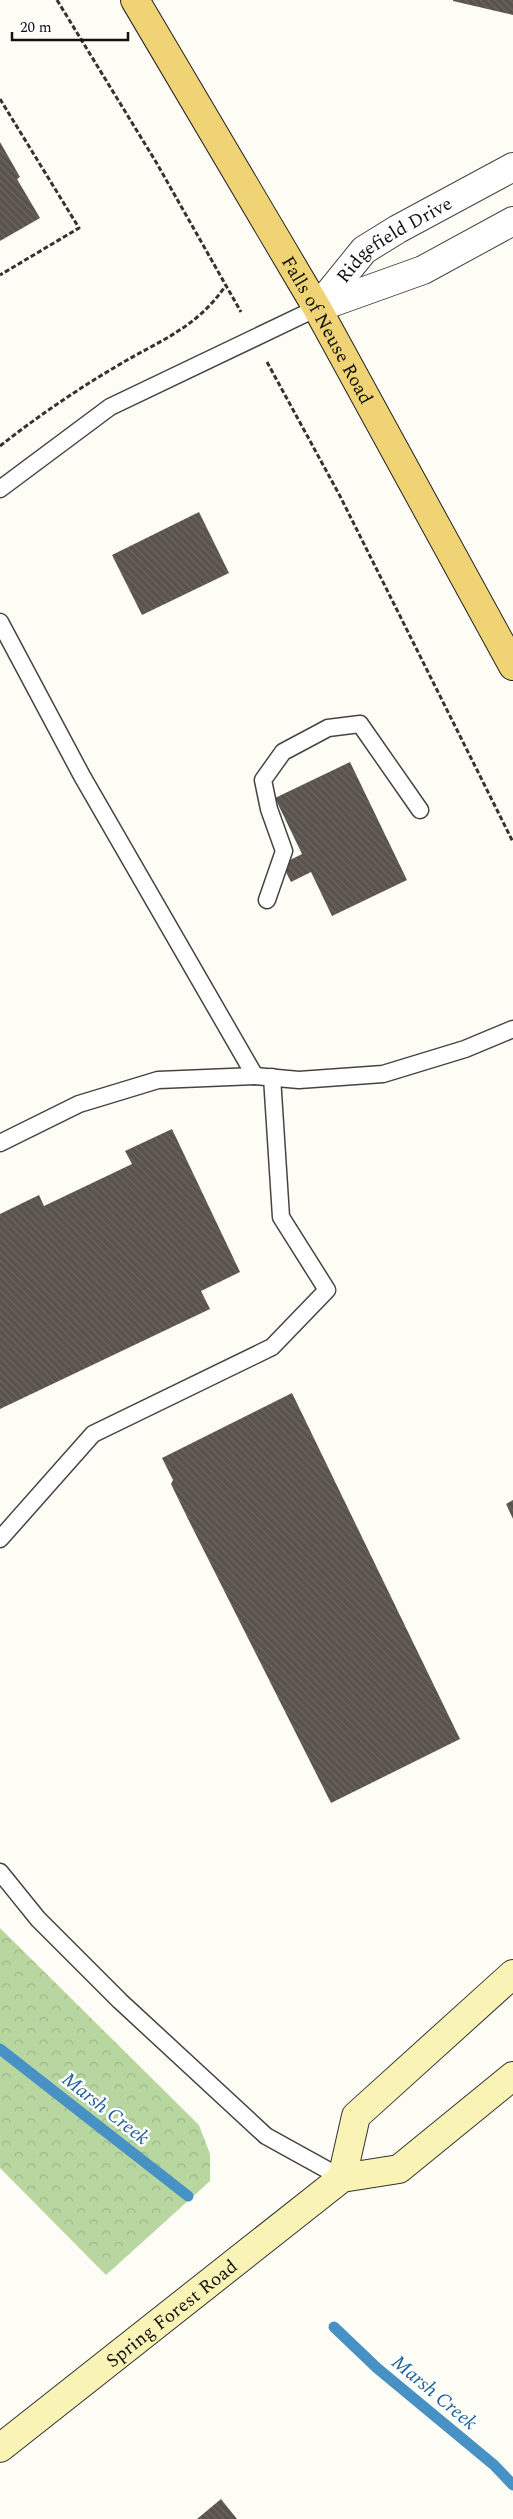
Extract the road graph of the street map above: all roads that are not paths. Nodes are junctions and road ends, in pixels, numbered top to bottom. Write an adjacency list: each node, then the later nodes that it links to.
1 (135, 0): 4 (main road, Falls of Neuse Road)
2 (513, 168): 4 (street, Ridgefield Drive)
3 (513, 221): 4 (street, Ridgefield Drive)
4 (317, 308): 5 (lane); 8 (main road, Falls of Neuse Road)
5 (0, 489)
6 (0, 622): 7 (lane)
7 (6, 648): 12 (lane)
8 (513, 666)
9 (420, 810): 10 (lane)
10 (266, 900)
11 (513, 1028): 13 (lane)
12 (255, 1076): 13 (lane); 14 (lane)
13 (272, 1077): 15 (lane)
14 (0, 1143)
15 (0, 1540)
16 (0, 1872): 19 (lane)
17 (513, 1974): 19 (main road)
18 (513, 2076): 19 (main road, Spring Forest Road)
19 (342, 2178): 20 (main road, Spring Forest Road)
20 (0, 2448)

